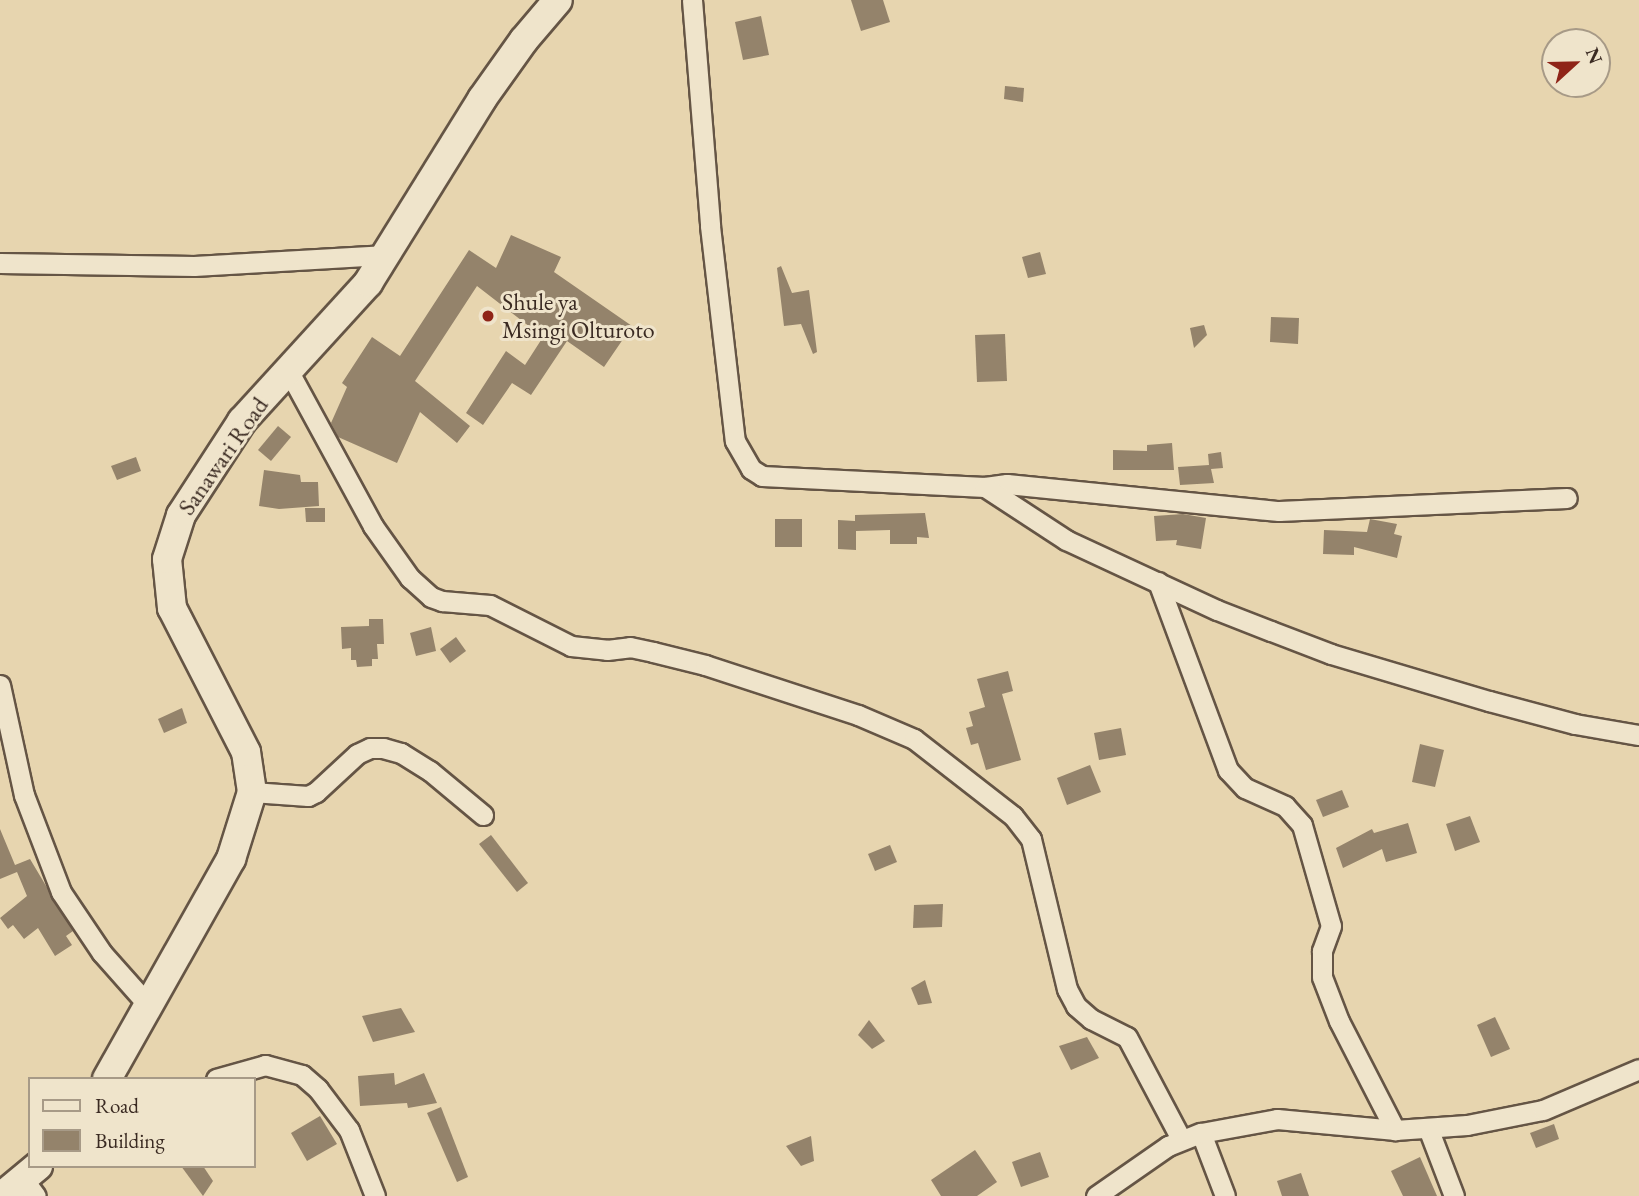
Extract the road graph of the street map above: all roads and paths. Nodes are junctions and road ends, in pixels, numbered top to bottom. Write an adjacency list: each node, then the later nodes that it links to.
1 (558, 0): 3 (street, Sanawari Road)
2 (692, 0): 6 (street)
3 (387, 256): 4 (street); 5 (street, Sanawari Road)
4 (0, 263)
5 (288, 370): 11 (street, Sanawari Road); 20 (street)
6 (985, 487): 7 (street); 8 (street)
7 (1567, 498)
8 (1158, 582): 10 (street); 18 (street)
9 (0, 685): 13 (street)
10 (1639, 735)
11 (252, 792): 12 (street); 13 (street, Sanawari Road)
12 (483, 815)
13 (149, 1006): 15 (street, Sanawari Road)
14 (1639, 1069): 17 (street)
15 (108, 1077)
16 (223, 1077): 21 (street)
17 (1428, 1128): 18 (street); 24 (street)
18 (1395, 1130): 19 (street)
19 (1201, 1132): 20 (street); 23 (street)
20 (1181, 1139): 22 (street)
21 (375, 1196)
22 (1096, 1196)
23 (1225, 1196)
24 (1454, 1196)

